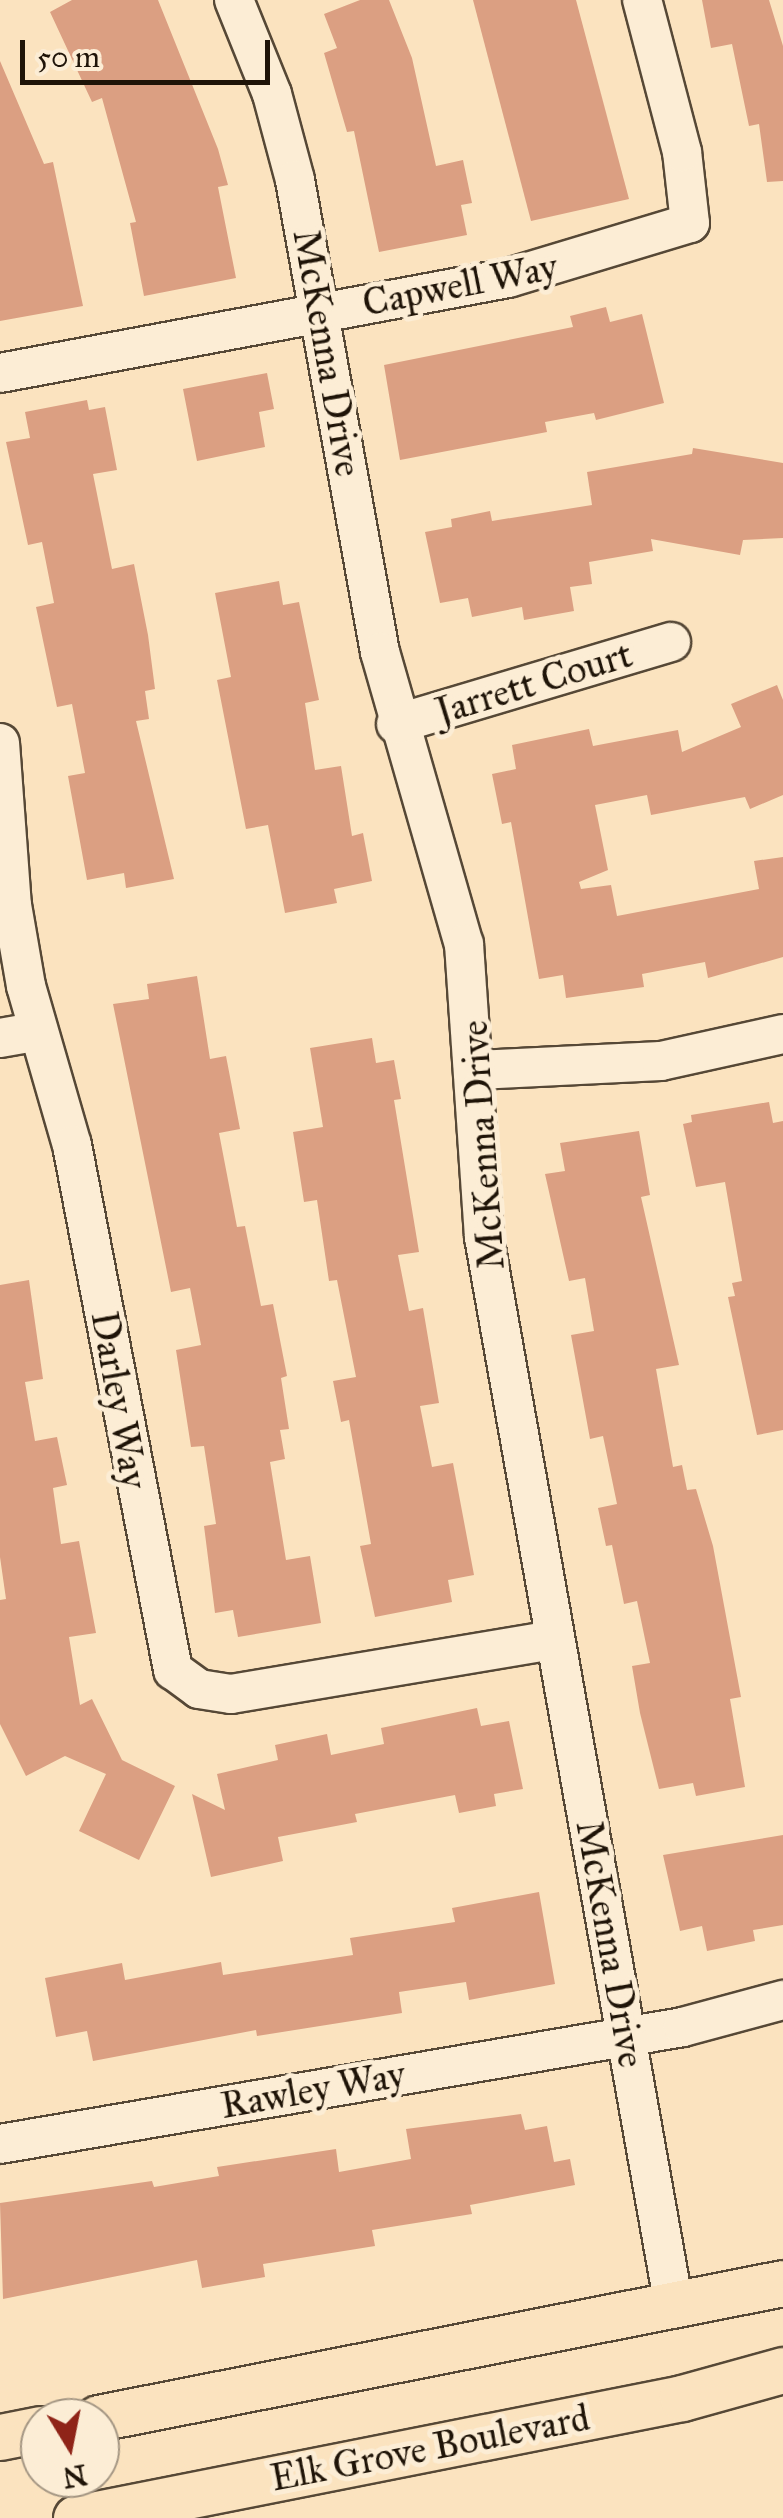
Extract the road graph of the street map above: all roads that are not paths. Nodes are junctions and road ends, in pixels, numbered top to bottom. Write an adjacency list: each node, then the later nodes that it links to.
1 (234, 0): 3 (street, McKenna Drive)
2 (642, 0): 3 (street, Capwell Way)
3 (320, 312): 4 (street, Capwell Way); 6 (street, McKenna Drive)
4 (0, 373)
5 (671, 642): 6 (street, Jarrett Court)
6 (396, 724): 11 (street, McKenna Drive)
7 (0, 743): 8 (street, Darley Way)
8 (38, 1031): 10 (street); 12 (street, Darley Way)
9 (783, 1034): 11 (street)
10 (0, 1038)
11 (477, 1070): 12 (street, McKenna Drive)
12 (556, 1640): 14 (street, McKenna Drive)
13 (783, 2000): 14 (street, Rawley Way)
14 (626, 2037): 15 (street, Rawley Way); 17 (street, McKenna Drive)
15 (0, 2144)
16 (783, 2282): 17 (main road)
17 (674, 2306): 19 (main road)
18 (783, 2370): 20 (main road, Elk Grove Boulevard)
19 (120, 2414)
20 (76, 2518)

